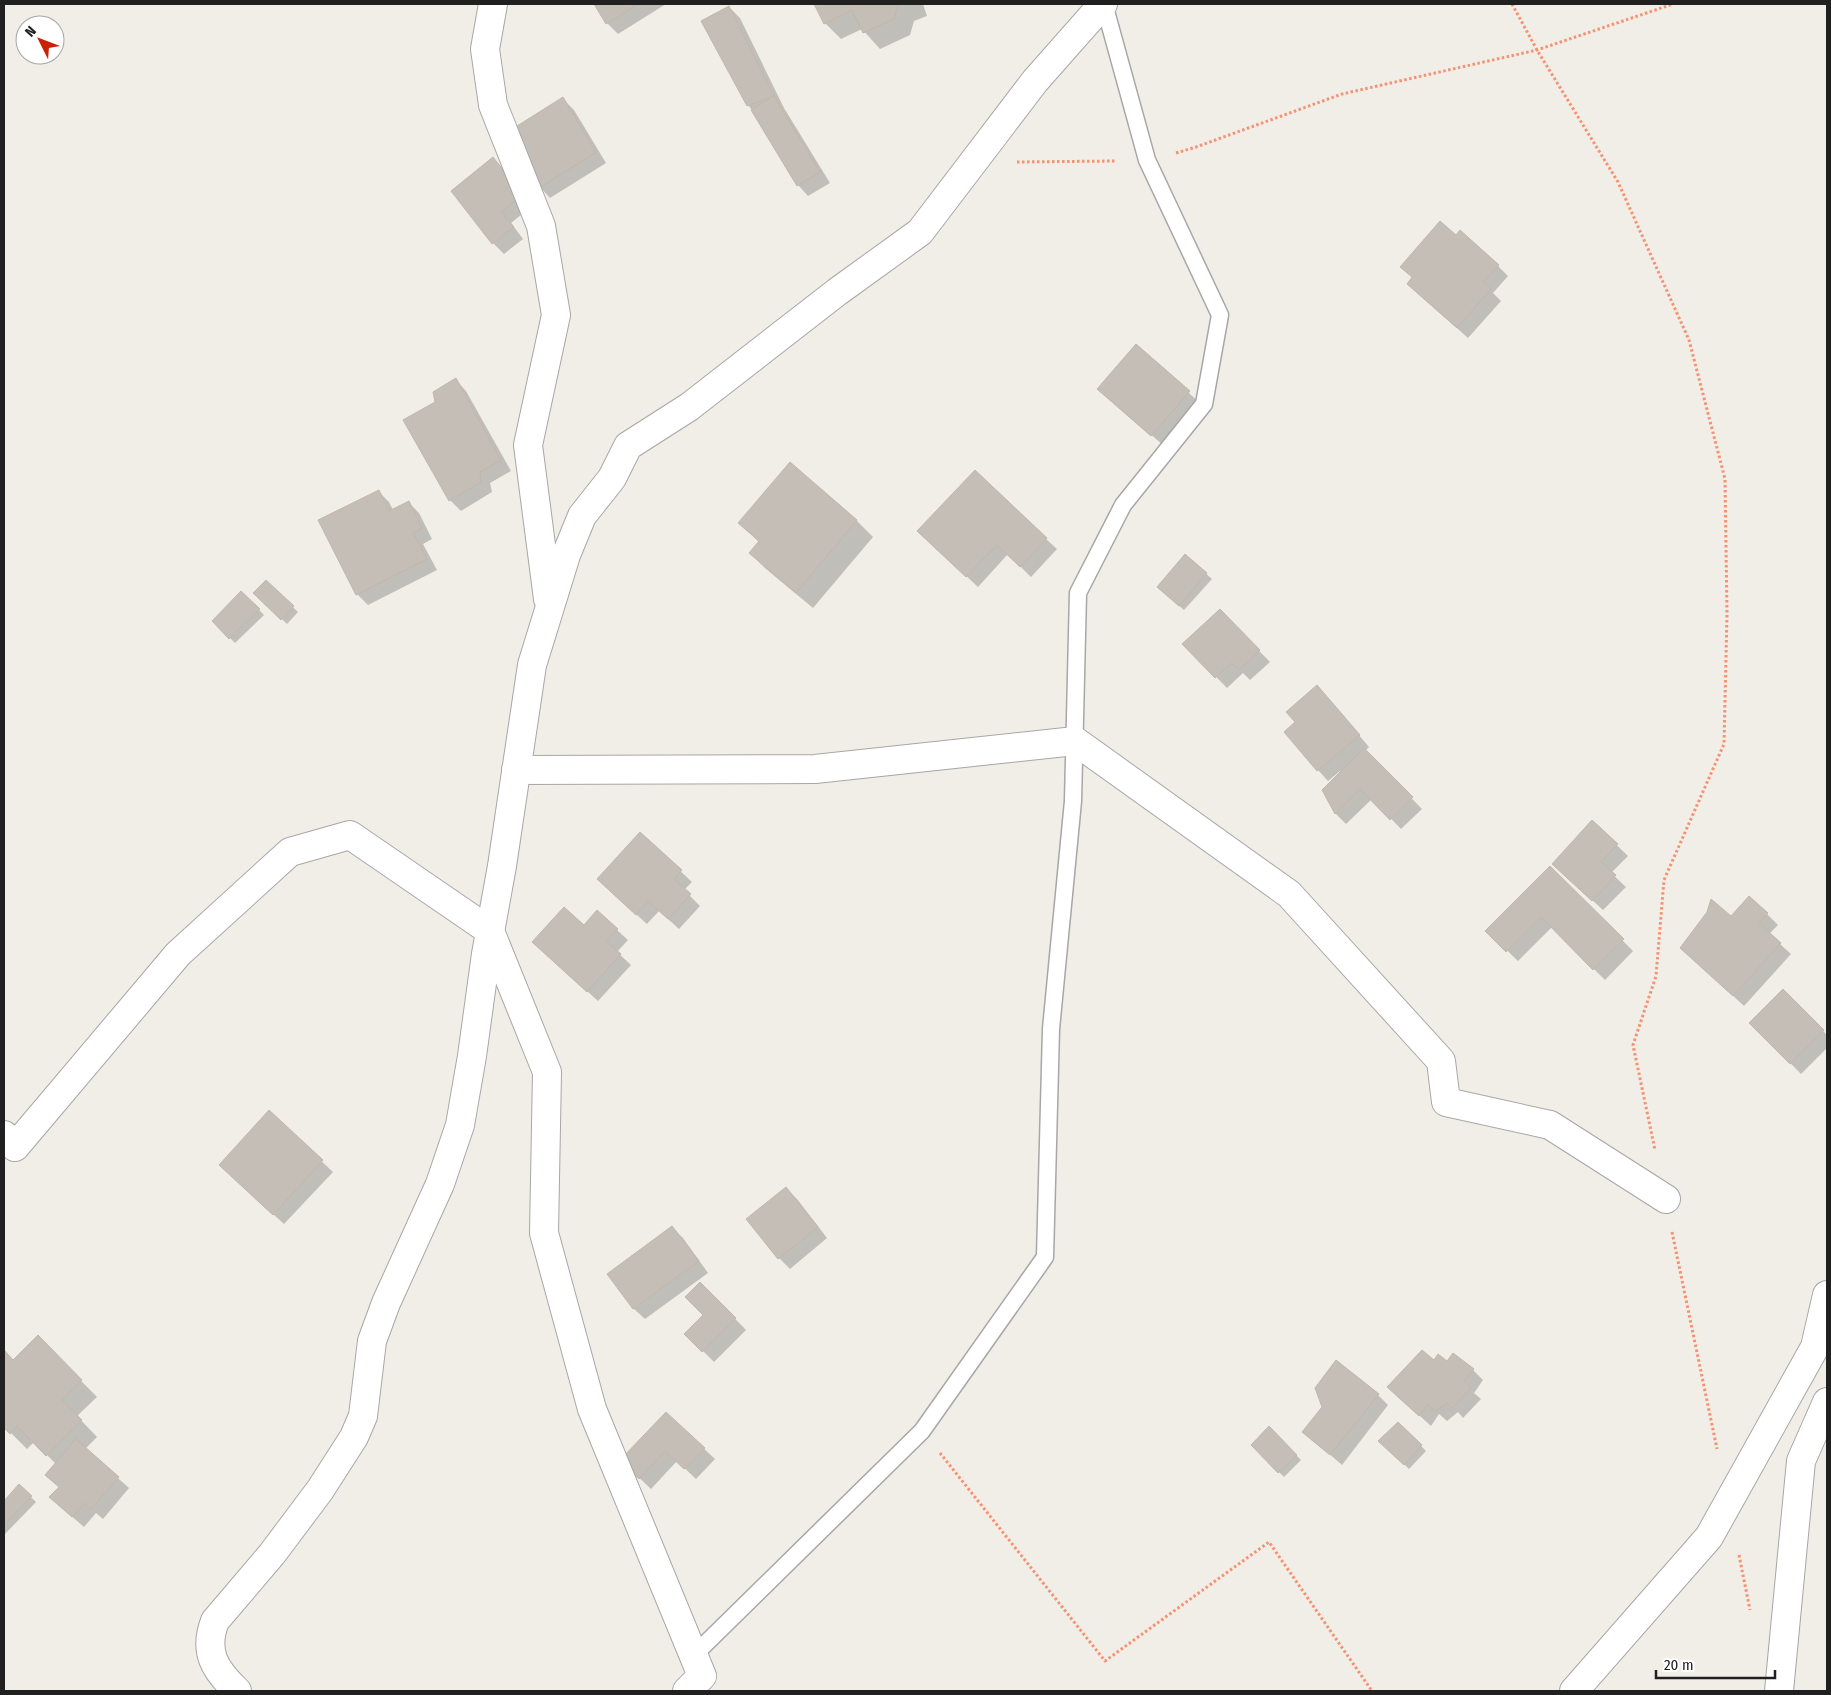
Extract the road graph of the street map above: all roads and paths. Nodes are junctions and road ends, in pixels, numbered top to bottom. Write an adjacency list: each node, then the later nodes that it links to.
1 (492, 4): 8 (street)
2 (1103, 4): 6 (lane); 7 (street)
3 (1512, 4): 5 (path)
4 (1673, 4): 5 (path)
5 (1536, 50): 6 (path); 13 (path)
6 (1147, 160): 7 (path); 9 (lane)
7 (972, 163): 8 (street)
8 (550, 608): 10 (street)
9 (1075, 742): 10 (street); 13 (street); 16 (lane)
10 (516, 770): 11 (street)
11 (490, 930): 12 (street); 19 (street); 20 (street)
12 (8, 1148)
13 (1666, 1199): 17 (path)
14 (1827, 1295): 17 (street)
15 (1827, 1402): 24 (street)
16 (922, 1431): 19 (lane); 22 (path)
17 (1728, 1504): 18 (path); 23 (street)
18 (1751, 1616)
19 (693, 1656): 21 (street)
20 (236, 1691)
21 (687, 1691)
22 (1372, 1691)
23 (1574, 1691)
24 (1779, 1691)

